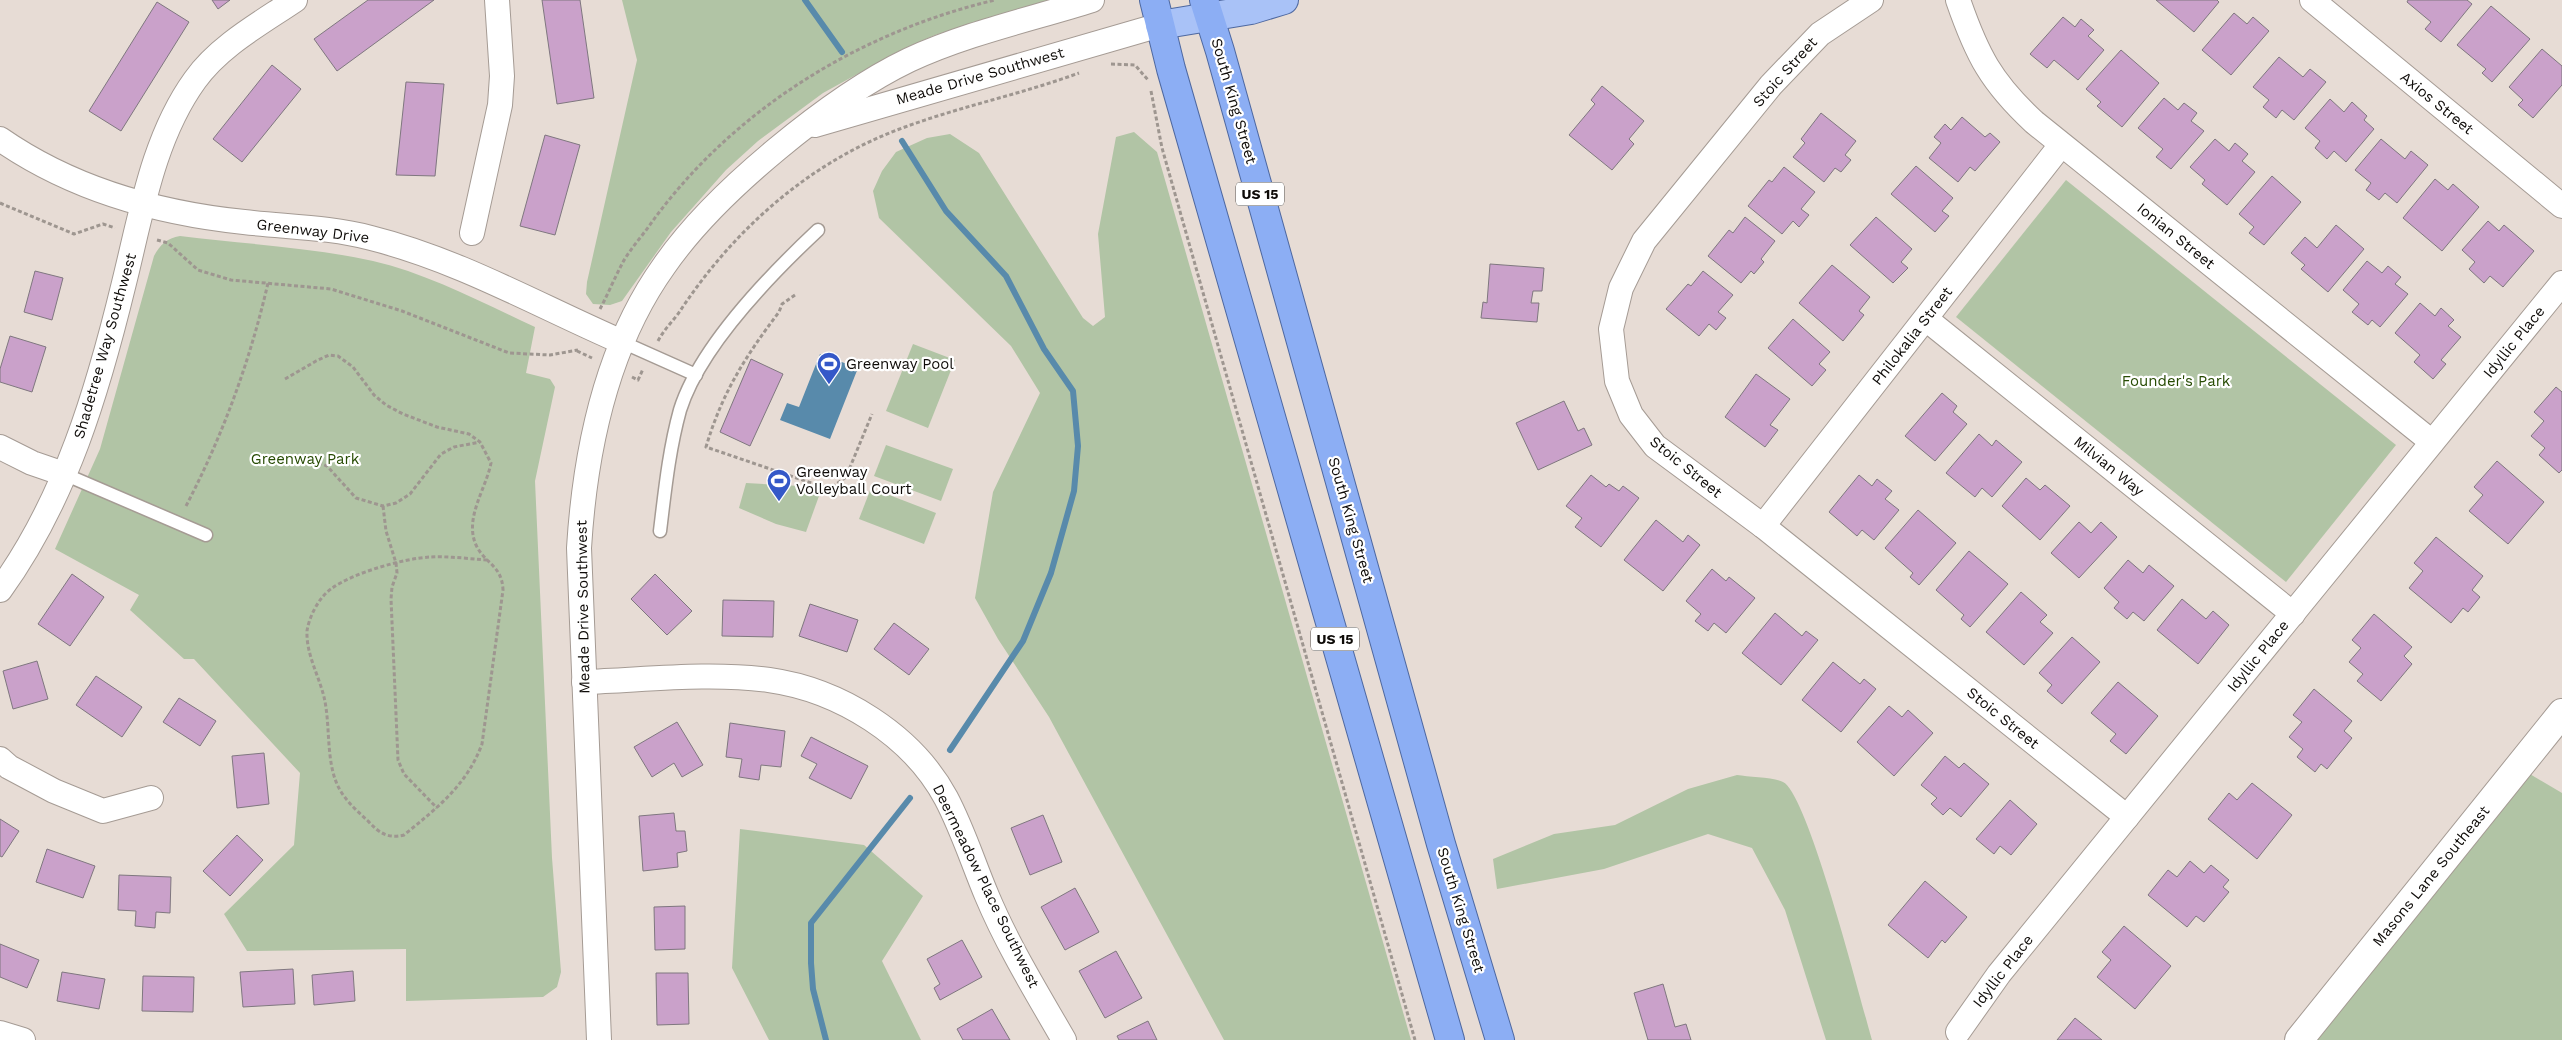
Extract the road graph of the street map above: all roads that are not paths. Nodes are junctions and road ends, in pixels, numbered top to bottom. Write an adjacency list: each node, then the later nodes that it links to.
1 (295, 0): 13 (street, Shadetree Way Southwest)
2 (497, 0): 16 (street)
3 (1092, 0): 10 (street, Meade Drive Southwest)
4 (1284, 0): 8 (main road)
5 (1871, 0): 24 (street, Stoic Street)
6 (1958, 0): 12 (street, Ionian Street)
7 (2312, 0): 14 (street, Axios Street)
8 (1206, 8): 9 (main road); 40 (highway, South King Street / US 15)
9 (1157, 12): 10 (street, Meade Drive Southwest); 39 (highway, US 15)
10 (802, 129): 19 (street, Meade Drive Southwest)
11 (0, 139): 13 (street, Greenway Drive)
12 (2061, 145): 18 (street, Philokalia Street); 21 (street, Ionian Street)
13 (144, 205): 19 (street, Greenway Drive); 23 (street, Shadetree Way Southwest)
14 (2562, 206)
15 (818, 230): 20 (lane)
16 (472, 233)
17 (2562, 283): 21 (street, Idyllic Place)
18 (1926, 319): 24 (street, Philokalia Street); 28 (street, Milvian Way)
19 (622, 342): 20 (lane); 29 (street, Meade Drive Southwest)
20 (696, 375): 25 (lane)
21 (2432, 442): 28 (street, Idyllic Place)
22 (0, 447): 23 (street)
23 (64, 474): 26 (lane); 27 (street, Shadetree Way Southwest)
24 (1763, 526): 33 (street, Stoic Street)
25 (660, 531)
26 (206, 535)
27 (0, 590)
28 (2293, 614): 33 (street, Idyllic Place)
29 (584, 682): 37 (street, Meade Drive Southwest); 38 (street, Deermeadow Place Southwest)
30 (2562, 713): 41 (street, Masons Lane Southeast)
31 (0, 760): 32 (street)
32 (150, 798)
33 (2127, 817): 34 (street, Idyllic Place)
34 (1958, 1032)
35 (0, 1033): 36 (street)
36 (23, 1040)
37 (599, 1040)
38 (1064, 1040)
39 (1450, 1040)
40 (1500, 1040)
41 (2299, 1040)

